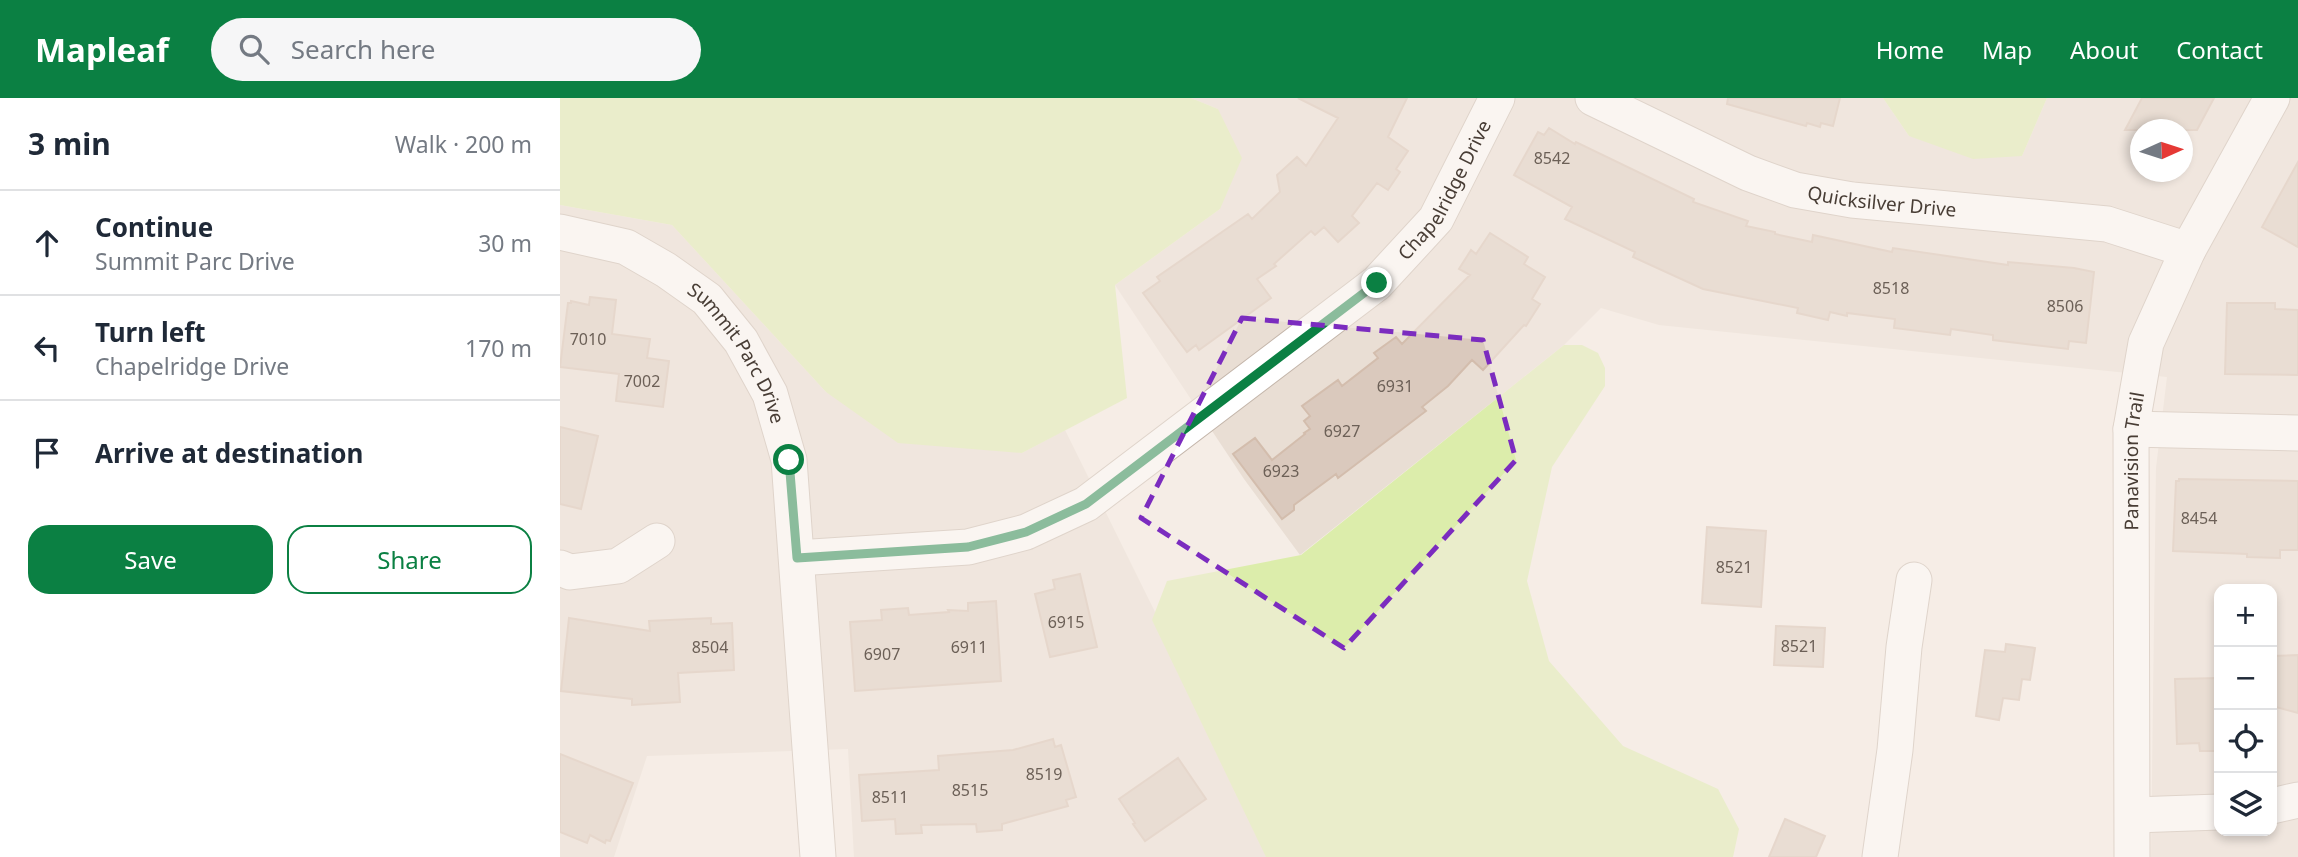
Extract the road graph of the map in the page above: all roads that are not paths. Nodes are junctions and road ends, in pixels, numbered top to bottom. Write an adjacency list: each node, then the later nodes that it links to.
1 (1497, 98): 9 (street, Chapelridge Drive)
2 (1592, 98): 5 (street, Quicksilver Drive)
3 (2272, 98): 5 (street, Panavision Trail)
4 (560, 232): 9 (street, Summit Parc Drive)
5 (2188, 250): 6 (street, Panavision Trail)
6 (2131, 429): 7 (street); 15 (street, Panavision Trail)
7 (2298, 433)
8 (657, 541): 10 (street)
9 (797, 558): 16 (street, Summit Parc Drive)
10 (560, 568)
11 (1914, 580): 17 (street)
12 (2298, 800): 13 (street)
13 (2277, 805)
14 (2214, 811): 15 (street)
15 (2134, 815): 18 (street, Panavision Trail)
16 (818, 857)
17 (1880, 857)
18 (2132, 857)

